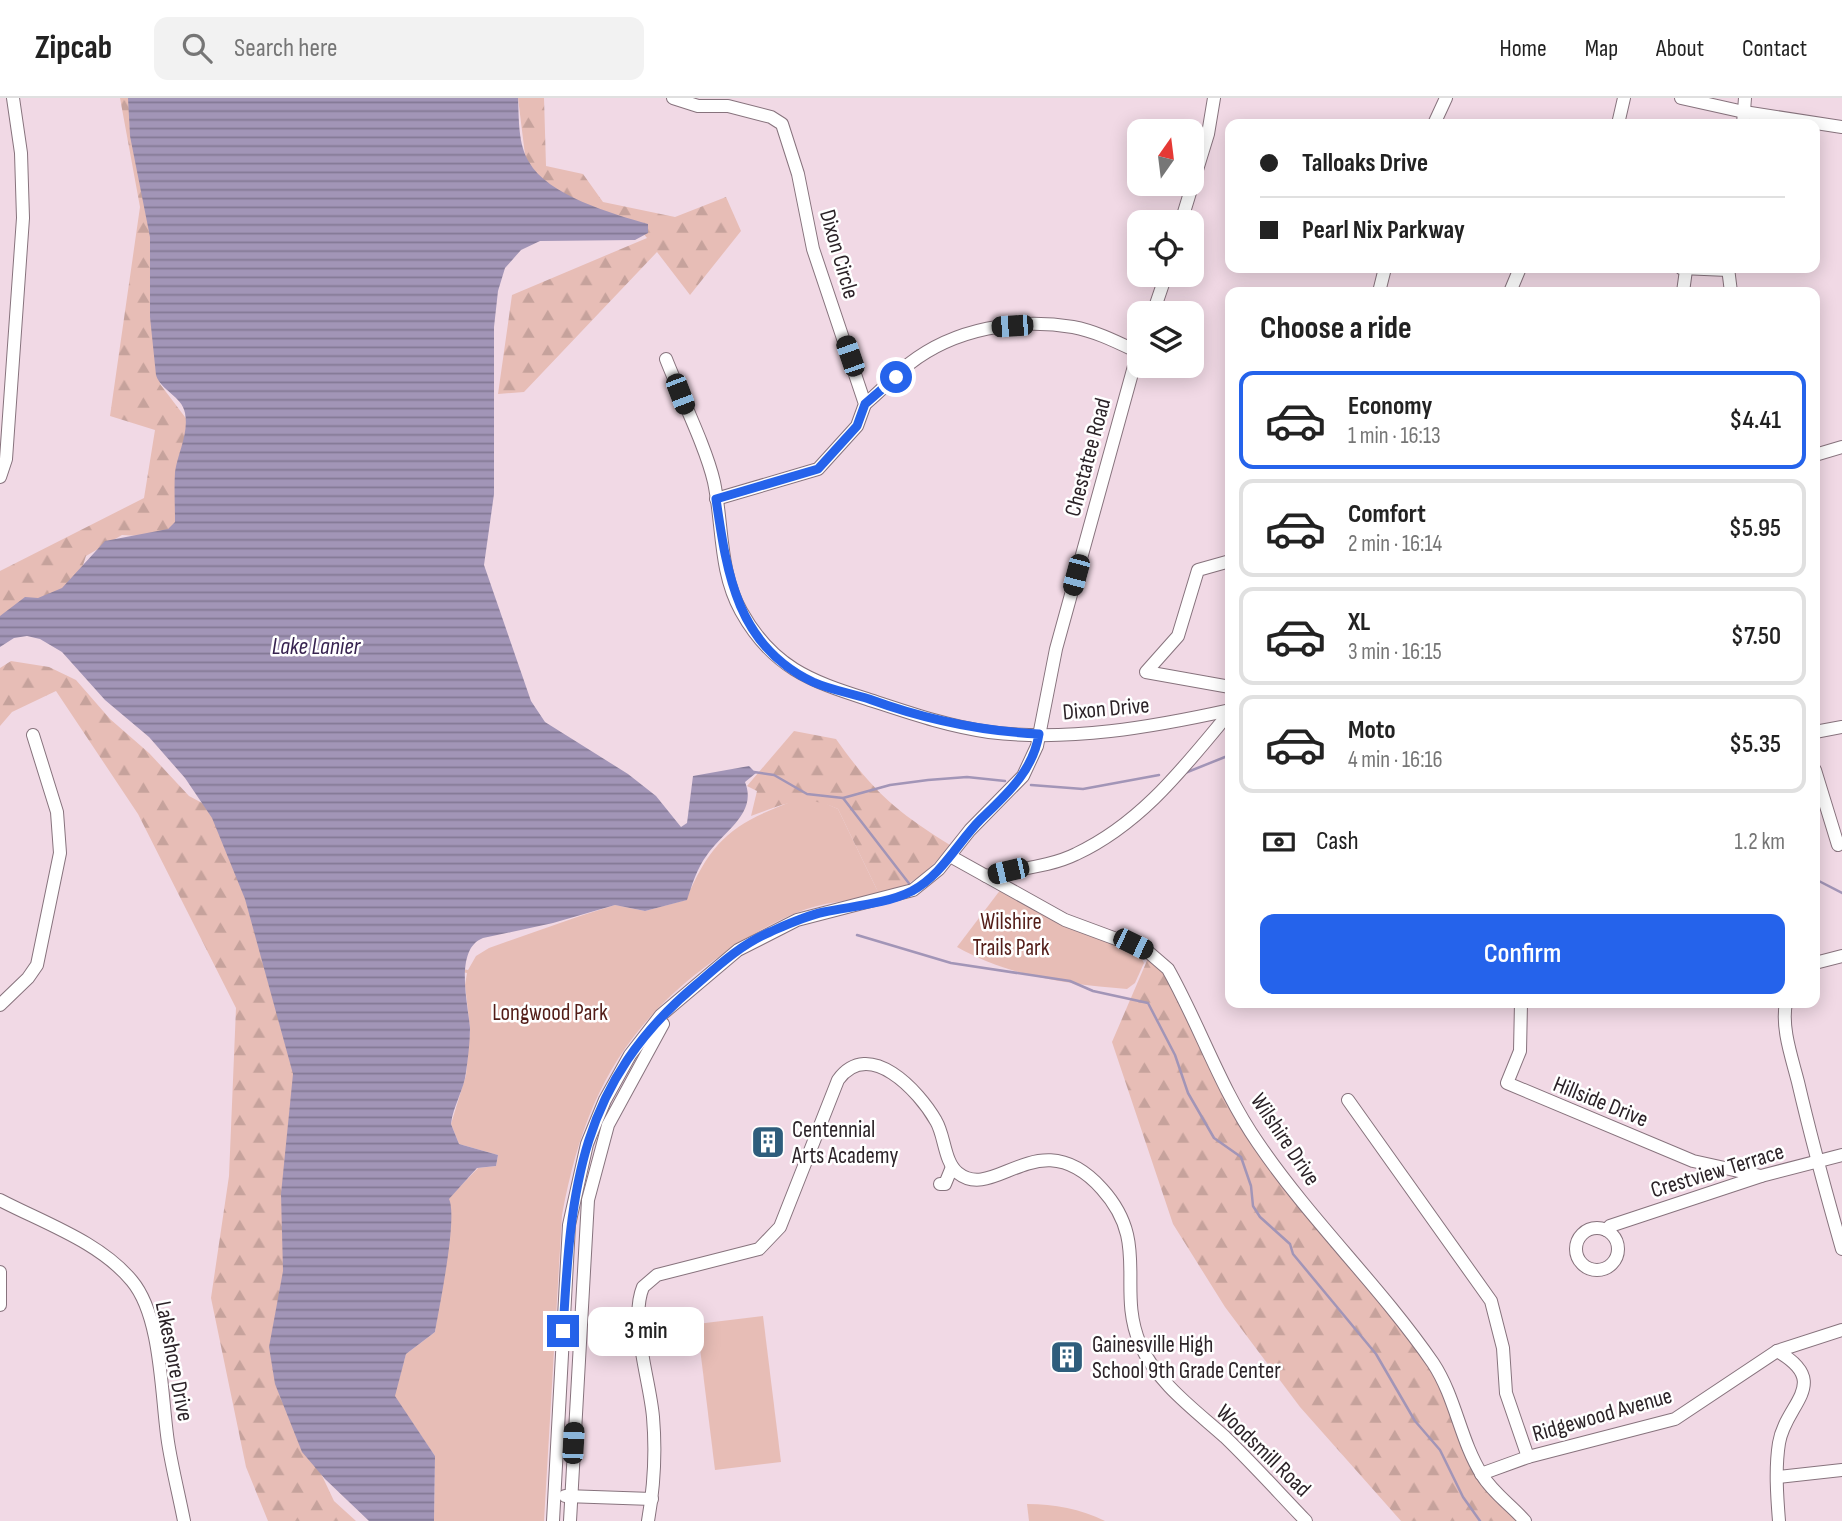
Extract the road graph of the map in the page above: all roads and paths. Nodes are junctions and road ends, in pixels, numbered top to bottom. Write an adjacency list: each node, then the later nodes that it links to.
1 (13, 98): 20 (street)
2 (673, 98): 17 (street, Dixon Circle)
3 (1214, 98): 13 (street)
4 (1446, 98): 9 (street)
5 (1624, 98): 10 (street)
6 (1681, 98): 8 (street)
7 (1745, 98): 8 (street)
8 (1744, 118)
9 (1436, 119)
10 (1619, 119)
11 (1820, 125): 12 (street)
12 (1842, 127)
13 (1185, 210)
14 (1127, 346): 17 (street)
15 (666, 359): 21 (street, Dixon Drive)
16 (1131, 378): 29 (street, Chestatee Road)
17 (865, 404): 21 (street)
18 (1842, 447): 19 (street)
19 (1820, 454)
20 (0, 477)
21 (716, 499): 29 (street, Dixon Drive)
22 (1225, 562): 23 (street)
23 (1225, 686)
24 (1225, 712): 29 (street, Dixon Drive)
25 (1225, 717): 33 (street)
26 (1842, 727): 27 (street)
27 (1820, 731)
28 (33, 734): 37 (street)
29 (1039, 734): 32 (street, Chestatee Road)
30 (1820, 786): 31 (street)
31 (1838, 845)
32 (950, 856): 33 (street, Wilshire Drive); 36 (street, Chestatee Road)
33 (986, 876): 55 (street, Wilshire Drive)
34 (1842, 956): 35 (street)
35 (1820, 961)
36 (678, 999): 57 (street); 58 (street)
37 (0, 1005)
38 (1521, 1008): 44 (street, Hillside Drive)
39 (1786, 1008): 42 (street)
40 (1348, 1100): 53 (street)
41 (1842, 1154): 42 (street, Crestview Terrace)
42 (1817, 1162): 44 (street, Crestview Terrace); 48 (street)
43 (952, 1167): 45 (street); 59 (street); 64 (street, Woodsmill Road)
44 (1761, 1176): 47 (street, Crestview Terrace)
45 (940, 1184)
46 (0, 1200): 60 (street, Lakeshore Drive)
47 (1606, 1230)
48 (1842, 1249)
49 (0, 1272): 50 (street)
50 (0, 1305)
51 (1842, 1330): 52 (street, Ridgewood Avenue)
52 (1777, 1351): 53 (street, Ridgewood Avenue); 56 (street)
53 (1528, 1457): 55 (street, Ridgewood Avenue)
54 (1842, 1470): 56 (street)
55 (1481, 1474): 65 (street, Wilshire Drive)
56 (1778, 1477): 66 (street)
57 (571, 1495): 58 (street); 59 (street); 62 (street)
58 (554, 1498): 61 (street)
59 (652, 1499): 63 (street)
60 (184, 1521)
61 (553, 1521)
62 (570, 1521)
63 (648, 1521)
64 (1306, 1521)
65 (1525, 1521)
66 (1779, 1521)

